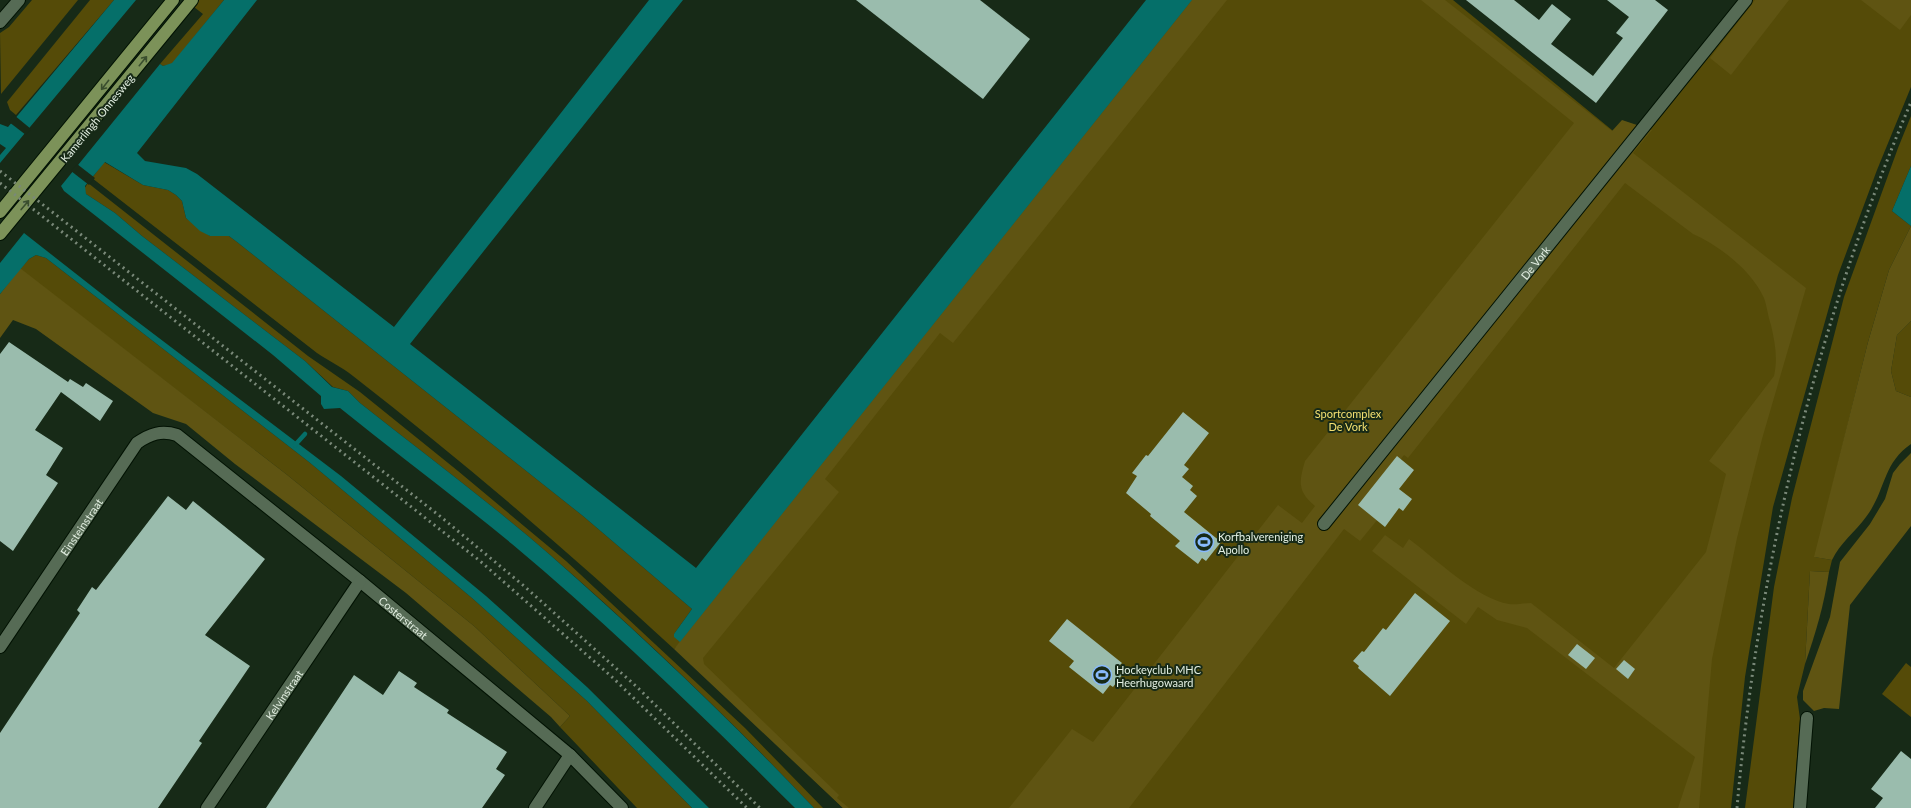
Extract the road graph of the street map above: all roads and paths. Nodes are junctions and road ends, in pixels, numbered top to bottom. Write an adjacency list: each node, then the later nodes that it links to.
1 (19, 0): 5 (street)
2 (172, 0): 6 (main road, Kamerlingh Onnesweg, one-way to 6)
3 (192, 0): 7 (main road, Kamerlingh Onnesweg, one-way to 3)
4 (1746, 0): 9 (street, De Vork)
5 (0, 22)
6 (0, 212)
7 (0, 234)
8 (177, 435): 10 (street, Costerstraat); 11 (street, Einsteinstraat)
9 (1324, 524)
10 (360, 581): 13 (street, Costerstraat); 14 (street, Kelvinstraat)
11 (0, 647)
12 (1807, 718): 17 (street)
13 (570, 755): 15 (street); 16 (street, Costerstraat)
14 (207, 808)
15 (535, 808)
16 (622, 808)
17 (1800, 808)

